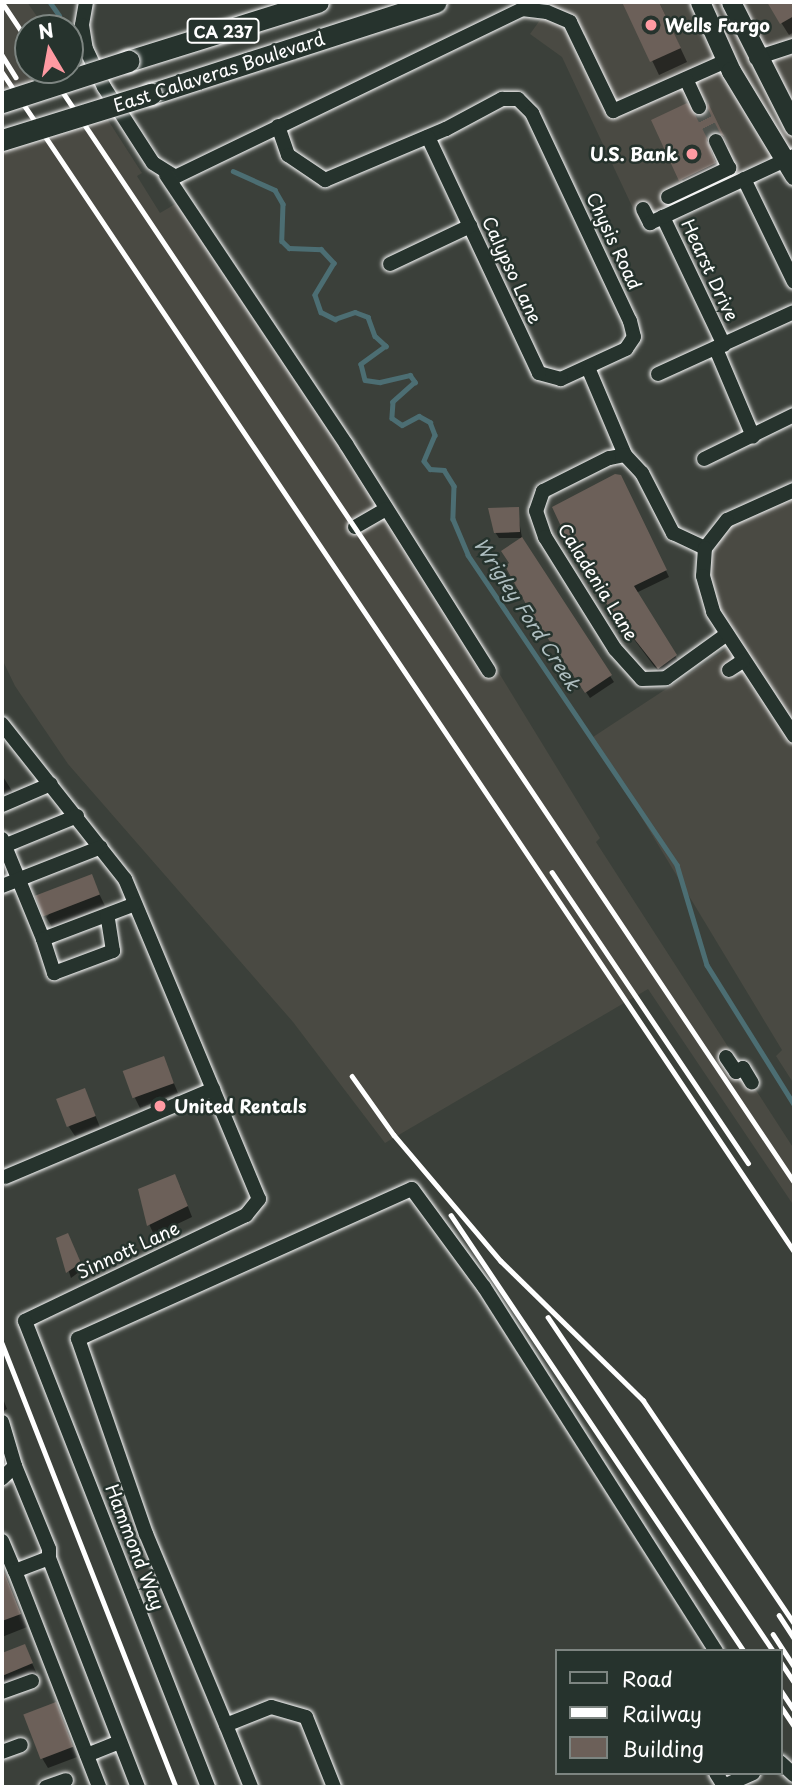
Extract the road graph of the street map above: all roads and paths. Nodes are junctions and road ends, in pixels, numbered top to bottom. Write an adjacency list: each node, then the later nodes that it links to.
1 (86, 2): 18 (street)
2 (318, 2): 10 (highway, East Calaveras Boulevard / CA 237, bridge)
3 (436, 2): 15 (highway, East Calaveras Boulevard / CA 237, bridge)
4 (700, 2): 8 (main road)
5 (731, 2): 7 (main road)
6 (794, 46): 7 (street)
7 (756, 58): 12 (main road)
8 (726, 61): 9 (street); 17 (main road)
9 (685, 79): 11 (street); 13 (street)
10 (2, 102)
11 (699, 107)
12 (794, 126)
13 (278, 127): 14 (street, Chysis Road); 18 (street)
14 (428, 137): 23 (street, Calypso Lane); 28 (street, Chysis Road)
15 (2, 140)
16 (716, 141): 20 (street)
17 (791, 164): 19 (street, Hearst Drive)
18 (166, 174): 35 (street)
19 (744, 179): 22 (street, Hearst Drive); 25 (street)
20 (668, 197)
21 (643, 209): 22 (street)
22 (663, 217): 27 (street, Hearst Drive)
23 (470, 226): 24 (street); 28 (street, Calypso Lane)
24 (390, 264)
25 (794, 282)
26 (794, 312): 27 (street)
27 (720, 347): 29 (street); 31 (street, Hearst Drive)
28 (589, 370): 32 (street)
29 (658, 374)
30 (794, 415): 31 (street)
31 (753, 436): 33 (street)
32 (625, 455): 37 (street); 38 (street, Caladenia Lane)
33 (704, 459)
34 (794, 490): 37 (street)
35 (386, 509): 36 (street); 41 (street)
36 (355, 527)
37 (705, 548): 38 (street)
38 (727, 634): 39 (street)
39 (745, 664): 40 (street); 43 (street)
40 (729, 670)
41 (489, 671)
42 (2, 724): 44 (street)
43 (794, 736)
44 (51, 784): 45 (street); 46 (street)
45 (2, 805)
46 (77, 816): 47 (street); 48 (street)
47 (3, 843): 49 (street)
48 (101, 847): 49 (street); 51 (street)
49 (18, 880): 50 (street); 53 (street)
50 (2, 887)
51 (135, 904): 52 (street); 56 (street)
52 (107, 915): 53 (street); 53 (street)
53 (43, 939)
54 (726, 1057): 55 (street)
55 (752, 1083)
56 (213, 1089): 57 (street); 58 (street, Sinnott Lane)
57 (5, 1177)
58 (25, 1321): 81 (street, Hammond Way)
59 (2, 1422): 60 (street)
60 (15, 1466): 61 (street); 63 (street)
61 (2, 1478)
62 (2, 1541): 64 (street)
63 (48, 1558): 64 (street); 69 (street)
64 (15, 1571): 72 (street)
65 (715, 1649): 68 (street)
66 (32, 1681): 67 (street)
67 (2, 1692)
68 (226, 1725): 82 (street); 83 (street)
69 (120, 1742): 72 (street); 80 (street)
70 (21, 1745): 71 (street)
71 (2, 1752)
72 (87, 1755): 79 (street)
73 (782, 1760): 74 (street)
74 (794, 1774)
75 (717, 1775): 76 (street)
76 (749, 1775)
77 (66, 1780): 78 (street)
78 (46, 1787)
79 (99, 1787)
80 (138, 1787)
81 (208, 1787)
82 (251, 1787)
83 (334, 1787)

